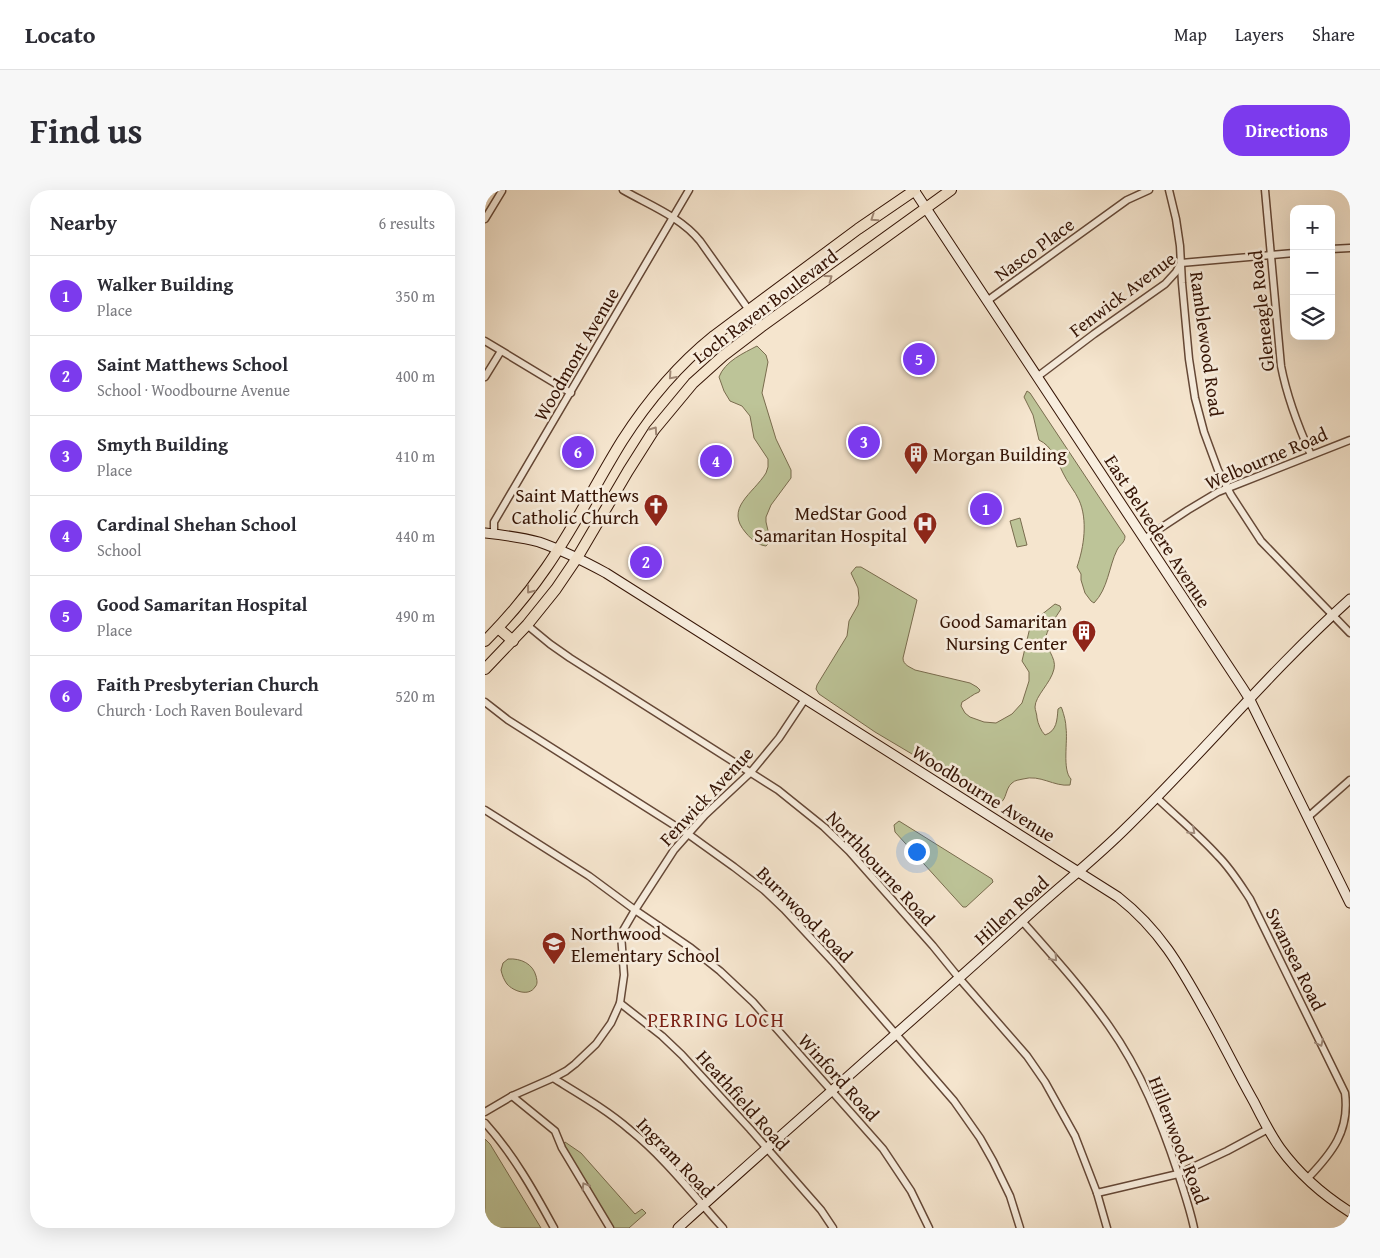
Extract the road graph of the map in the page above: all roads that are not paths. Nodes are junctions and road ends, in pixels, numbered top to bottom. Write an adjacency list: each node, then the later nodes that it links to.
1 (501, 190): 11 (street)
2 (623, 190): 10 (street)
3 (689, 190): 10 (street, Woodmont Avenue)
4 (915, 190): 9 (street, East Belvedere Avenue); 18 (main road, Loch Raven Boulevard, one-way to 18)
5 (951, 190): 9 (main road, Loch Raven Boulevard)
6 (1149, 190): 17 (street, Nasco Place)
7 (1169, 190): 16 (street, Ramblewood Road)
8 (1265, 190): 15 (street, Gleneagle Road)
9 (925, 208): 17 (street, East Belvedere Avenue); 19 (main road, Loch Raven Boulevard, one-way to 9)
10 (673, 218): 18 (street); 24 (street, Woodmont Avenue)
11 (485, 219)
12 (1350, 248): 13 (street)
13 (1335, 249)
14 (1290, 254): 15 (street, Fenwick Avenue)
15 (1270, 256): 16 (street, Fenwick Avenue); 26 (street, Gleneagle Road)
16 (1181, 263): 23 (street, Fenwick Avenue); 27 (street, Ramblewood Road)
17 (987, 301): 23 (street, East Belvedere Avenue)
18 (749, 311): 19 (street); 30 (main road, Loch Raven Boulevard, one-way to 30)
19 (761, 327): 31 (main road, Loch Raven Boulevard, one-way to 19)
20 (485, 341): 21 (street)
21 (501, 350): 22 (street); 24 (street)
22 (485, 377)
23 (1037, 377): 29 (street, East Belvedere Avenue)
24 (571, 393): 28 (street, Woodmont Avenue)
25 (1350, 440): 26 (street, Welbourne Road)
26 (1311, 455): 27 (street, Welbourne Road)
27 (1227, 488): 29 (street, Welbourne Road); 33 (street, Ramblewood Road)
28 (489, 534): 30 (street, Woodbourne Avenue)
29 (1145, 539): 40 (street, East Belvedere Avenue)
30 (558, 550): 31 (street, Woodbourne Avenue); 35 (main road, Loch Raven Boulevard, one-way to 35)
31 (577, 558): 34 (main road, Loch Raven Boulevard); 41 (street, Woodbourne Avenue)
32 (1350, 598): 33 (street, Hillen Road)
33 (1332, 615): 36 (street, Ramblewood Road); 40 (street, Hillen Road)
34 (527, 625): 38 (main road, Loch Raven Boulevard); 43 (street, Northbourne Road)
35 (498, 628): 37 (main road, Loch Raven Boulevard); 38 (main road)
36 (1350, 633)
37 (485, 641)
38 (513, 641): 39 (main road, Loch Raven Boulevard)
39 (485, 669)
40 (1249, 698): 45 (street, Hillen Road); 47 (street, East Belvedere Avenue)
41 (805, 699): 43 (street, Fenwick Avenue); 49 (street, Woodbourne Avenue)
42 (485, 702): 48 (street, Burnwood Road)
43 (751, 772): 48 (street, Fenwick Avenue); 53 (street, Northbourne Road)
44 (1350, 780): 47 (street)
45 (1157, 798): 49 (street, Hillen Road); 64 (street, Swansea Road, one-way to 64)
46 (485, 810): 51 (street, Winford Road)
47 (1307, 817): 50 (street, East Belvedere Avenue)
48 (688, 834): 51 (street, Fenwick Avenue); 55 (street, Burnwood Road)
49 (1079, 872): 52 (street, Hillen Road); 61 (street, Woodbourne Avenue)
50 (1350, 903)
51 (635, 910): 54 (street, Fenwick Avenue); 57 (street, Winford Road)
52 (1022, 921): 53 (street, Hillen Road); 63 (street, Hillenwood Road, one-way to 63)
53 (959, 978): 55 (street, Hillen Road); 65 (street, Northbourne Road)
54 (620, 1003): 56 (street, Fenwick Avenue); 62 (street, Heathfield Road)
55 (896, 1035): 57 (street, Hillen Road); 74 (street, Burnwood Road)
56 (553, 1078): 58 (street, Fenwick Avenue); 66 (street, Ingram Road)
57 (832, 1092): 62 (street, Hillen Road); 73 (street, Winford Road)
58 (512, 1096): 59 (street, Fenwick Avenue); 69 (street, one-way to 58)
59 (485, 1112)
60 (485, 1123): 68 (street)
61 (1268, 1129): 63 (street); 64 (street, Woodbourne Avenue)
62 (767, 1150): 66 (street, Hillen Road); 72 (street, Heathfield Road)
63 (1178, 1174): 65 (street); 76 (street, Hillenwood Road)
64 (1307, 1179): 67 (street, Woodbourne Avenue)
65 (1097, 1193): 75 (street, Northbourne Road)
66 (703, 1206): 70 (street, Hillen Road); 71 (street, Ingram Road)
67 (1350, 1212)
68 (554, 1228)
69 (610, 1228)
70 (678, 1228)
71 (723, 1228)
72 (833, 1228)
73 (929, 1228)
74 (1020, 1228)
75 (1107, 1228)
76 (1194, 1228)

